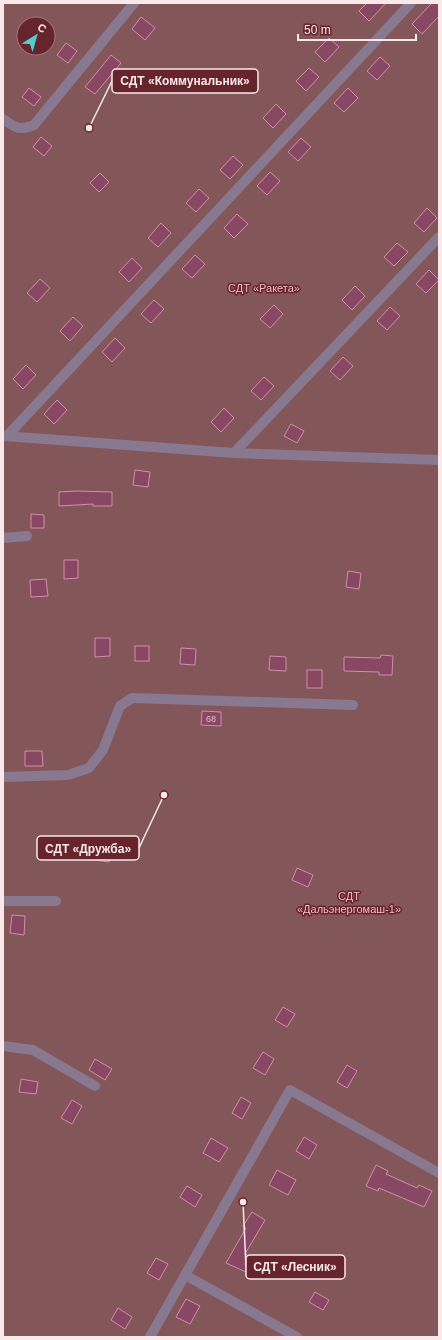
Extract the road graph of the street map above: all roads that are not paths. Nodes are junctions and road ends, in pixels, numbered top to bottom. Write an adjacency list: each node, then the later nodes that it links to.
1 (134, 3): 3 (lane)
2 (411, 3): 5 (lane)
3 (3, 120)
4 (439, 237): 6 (lane)
5 (5, 436): 6 (lane)
6 (234, 453): 7 (lane)
7 (439, 460)
8 (27, 536): 9 (lane)
9 (3, 538)
10 (353, 705): 11 (lane)
11 (3, 778)
12 (3, 901): 13 (lane)
13 (56, 901)
14 (3, 1046): 15 (lane)
15 (96, 1086)
16 (439, 1173): 17 (lane)
17 (185, 1275): 18 (lane); 19 (lane)
18 (150, 1337)
19 (297, 1337)

